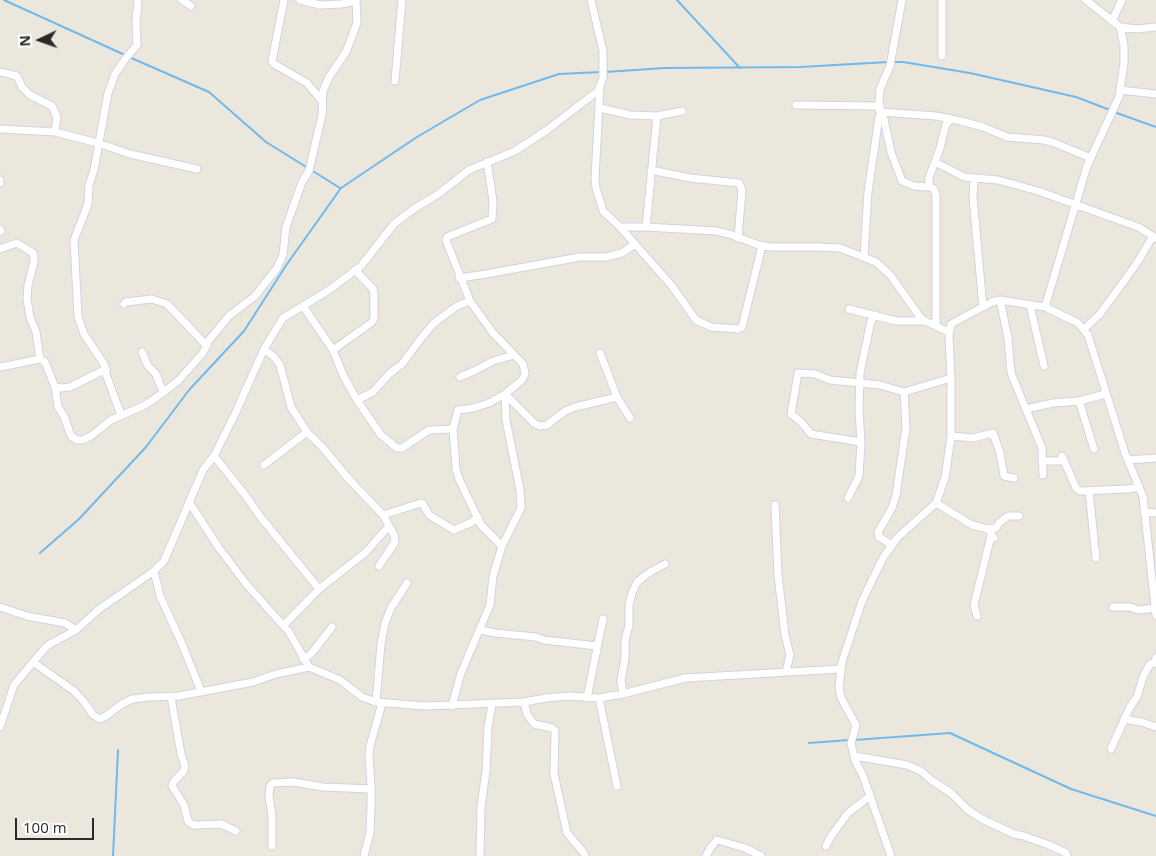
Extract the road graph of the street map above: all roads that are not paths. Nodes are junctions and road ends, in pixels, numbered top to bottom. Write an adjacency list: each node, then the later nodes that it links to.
1 (138, 0): 31 (street)
2 (182, 0): 12 (street)
3 (284, 0): 22 (street)
4 (300, 0): 5 (street)
5 (356, 0): 22 (street)
6 (402, 0): 18 (street)
7 (591, 0): 19 (street)
8 (902, 0): 26 (street)
9 (942, 0): 16 (street)
10 (1086, 0): 13 (street)
11 (1122, 0): 13 (street)
12 (191, 6)
13 (1112, 21): 14 (street)
14 (1120, 27): 15 (street); 20 (street)
15 (1156, 27)
16 (942, 56)
17 (0, 72): 30 (street)
18 (396, 81)
19 (600, 87): 24 (street); 33 (street)
20 (1120, 90): 21 (street); 32 (street)
21 (1156, 94)
22 (322, 101): 63 (street)
23 (796, 105): 26 (street)
24 (600, 108): 27 (street); 40 (street)
25 (682, 111): 27 (street)
26 (881, 112): 28 (street); 38 (street); 47 (street)
27 (657, 116): 36 (street)
28 (950, 120): 32 (street); 34 (street)
29 (0, 129): 30 (street)
30 (54, 132): 31 (street)
31 (98, 143): 35 (street); 72 (street)
32 (1090, 158): 39 (street)
33 (487, 162): 48 (street); 49 (street)
34 (935, 162): 37 (street); 38 (street)
35 (197, 169)
36 (651, 170): 41 (street); 43 (street)
37 (974, 179): 39 (street); 55 (street)
38 (929, 187): 60 (street)
39 (1076, 204): 42 (street); 56 (street)
40 (620, 227): 41 (street); 44 (street)
41 (646, 227): 43 (street)
42 (1154, 237): 61 (street)
43 (738, 238): 45 (street)
44 (635, 244): 45 (street); 49 (street)
45 (762, 246): 47 (street)
46 (0, 249): 69 (street)
47 (864, 256): 59 (street)
48 (355, 270): 54 (street); 65 (street)
49 (459, 278): 51 (street)
50 (1000, 300): 53 (street); 55 (street); 84 (street)
51 (470, 302): 68 (street); 82 (street)
52 (124, 304): 63 (street)
53 (1030, 305): 56 (street); 70 (street)
54 (303, 306): 64 (street); 65 (street)
55 (983, 307): 62 (street)
56 (1044, 307): 61 (street)
57 (849, 309): 58 (street)
58 (876, 315): 59 (street); 75 (street)
59 (925, 321): 60 (street)
60 (936, 326): 62 (street)
61 (1084, 329): 80 (street)
62 (949, 332): 74 (street)
63 (207, 346): 77 (street)
64 (264, 349): 88 (street); 92 (street)
65 (333, 350): 82 (street)
66 (142, 352): 77 (street)
67 (600, 353): 81 (street)
68 (514, 355): 73 (street); 79 (street)
69 (40, 359): 71 (street); 76 (street)
70 (1044, 366)
71 (0, 367)
72 (106, 369): 76 (street); 85 (street)
73 (460, 377)
74 (951, 378): 78 (street); 89 (street)
75 (860, 382): 78 (street); 90 (street); 90 (street)
76 (55, 387): 85 (street)
77 (165, 390): 85 (street)
78 (904, 392): 112 (street)
79 (505, 394): 81 (street); 87 (street); 114 (street)
80 (1106, 394): 83 (street); 94 (street)
81 (616, 397): 86 (street)
82 (356, 400): 87 (street)
83 (1079, 401): 84 (street); 91 (street)
84 (1026, 409): 95 (street)
85 (121, 415)
86 (630, 418)
87 (453, 429): 109 (street)
88 (307, 432): 96 (street); 107 (street)
89 (951, 436): 98 (street); 103 (street)
90 (861, 442): 101 (street)
91 (1094, 449)
92 (214, 456): 102 (street); 121 (street)
93 (1156, 458): 94 (street)
94 (1128, 460): 99 (street)
95 (1042, 461): 97 (street); 100 (street)
96 (264, 465)
97 (1044, 475)
98 (1014, 478)
99 (1139, 486): 100 (street); 105 (street)
100 (1089, 491): 115 (street)
101 (848, 498)
102 (189, 502): 118 (street); 127 (street)
103 (936, 502): 111 (street); 112 (street)
104 (775, 505): 137 (street)
105 (1145, 512): 106 (street); 113 (street)
106 (1156, 513)
107 (383, 515): 109 (street); 110 (street)
108 (1019, 516): 111 (street)
109 (478, 517): 114 (street)
110 (389, 526): 117 (street); 121 (street)
111 (988, 530): 125 (street)
112 (892, 545): 136 (street)
113 (1152, 545): 120 (street)
114 (502, 546): 130 (street)
115 (1096, 558)
116 (665, 564): 139 (street)
117 (379, 566)
118 (154, 571): 129 (street); 138 (street)
119 (407, 583): 144 (street)
120 (1154, 586): 124 (street)
121 (319, 589): 127 (street)
122 (0, 607): 129 (street)
123 (1113, 607): 124 (street)
124 (1156, 611)
125 (977, 616)
126 (603, 619): 131 (street)
127 (284, 625): 132 (street)
128 (332, 627): 132 (street)
129 (76, 630): 134 (street)
130 (481, 630): 131 (street); 146 (street)
131 (597, 646): 141 (street)
132 (303, 658): 135 (street)
133 (1156, 658): 148 (street)
134 (33, 662): 140 (street); 147 (street)
135 (309, 667): 138 (street); 144 (street)
136 (841, 669): 137 (street); 152 (street)
137 (786, 672): 139 (street)
138 (201, 691): 140 (street)
139 (623, 694): 142 (street)
140 (171, 697): 156 (street)
141 (587, 698): 142 (street); 143 (street)
142 (599, 698): 153 (street)
143 (524, 702): 145 (street); 161 (street)
144 (379, 703): 146 (street); 154 (street)
145 (492, 704): 146 (street); 160 (street)
146 (452, 706)
147 (3, 710): 149 (street)
148 (1124, 719): 150 (street); 151 (street)
149 (0, 727)
150 (1156, 727)
151 (1110, 749)
152 (854, 756): 155 (street); 165 (street)
153 (617, 786)
154 (371, 789): 157 (street); 159 (street)
155 (870, 796): 158 (street); 164 (street)
156 (236, 831)
157 (272, 846)
158 (826, 846)
159 (364, 856)
160 (480, 856)
161 (584, 856)
162 (706, 856): 163 (street)
163 (761, 856)
164 (891, 856)
165 (1067, 856)

